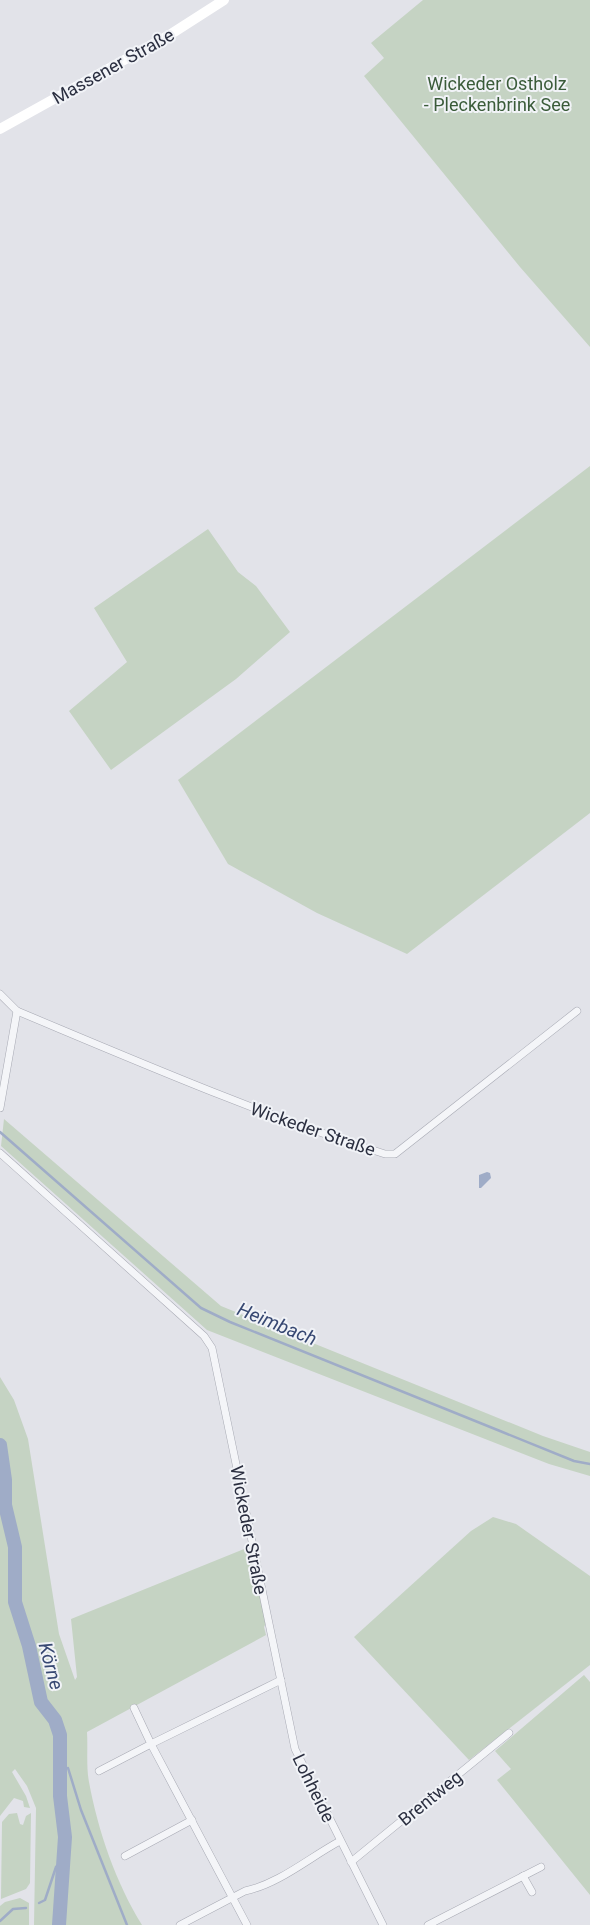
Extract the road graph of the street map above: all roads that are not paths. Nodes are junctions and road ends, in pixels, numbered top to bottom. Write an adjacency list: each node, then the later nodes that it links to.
1 (224, 0): 2 (main road, Massener Straße)
2 (0, 129)
3 (0, 994): 4 (street, Wickeder Straße)
4 (17, 1011): 5 (street, Wickeder Straße); 6 (street)
5 (577, 1011)
6 (0, 1108)
7 (0, 1153): 8 (street, Wickeder Straße)
8 (274, 1642): 9 (street, Lohheide)
9 (281, 1680): 12 (street); 15 (street, Lohheide)
10 (134, 1708): 12 (street)
11 (509, 1733): 17 (street, Brentweg)
12 (151, 1744): 13 (street); 14 (street)
13 (99, 1771)
14 (192, 1820): 16 (street); 21 (street)
15 (340, 1841): 17 (street, Lohheide); 21 (street)
16 (125, 1856)
17 (351, 1862): 24 (street, Lohheide)
18 (541, 1867): 19 (street)
19 (523, 1876): 20 (street); 25 (street)
20 (532, 1892)
21 (232, 1898): 22 (street); 23 (street)
22 (180, 1925)
23 (247, 1925)
24 (383, 1925)
25 (428, 1925)

